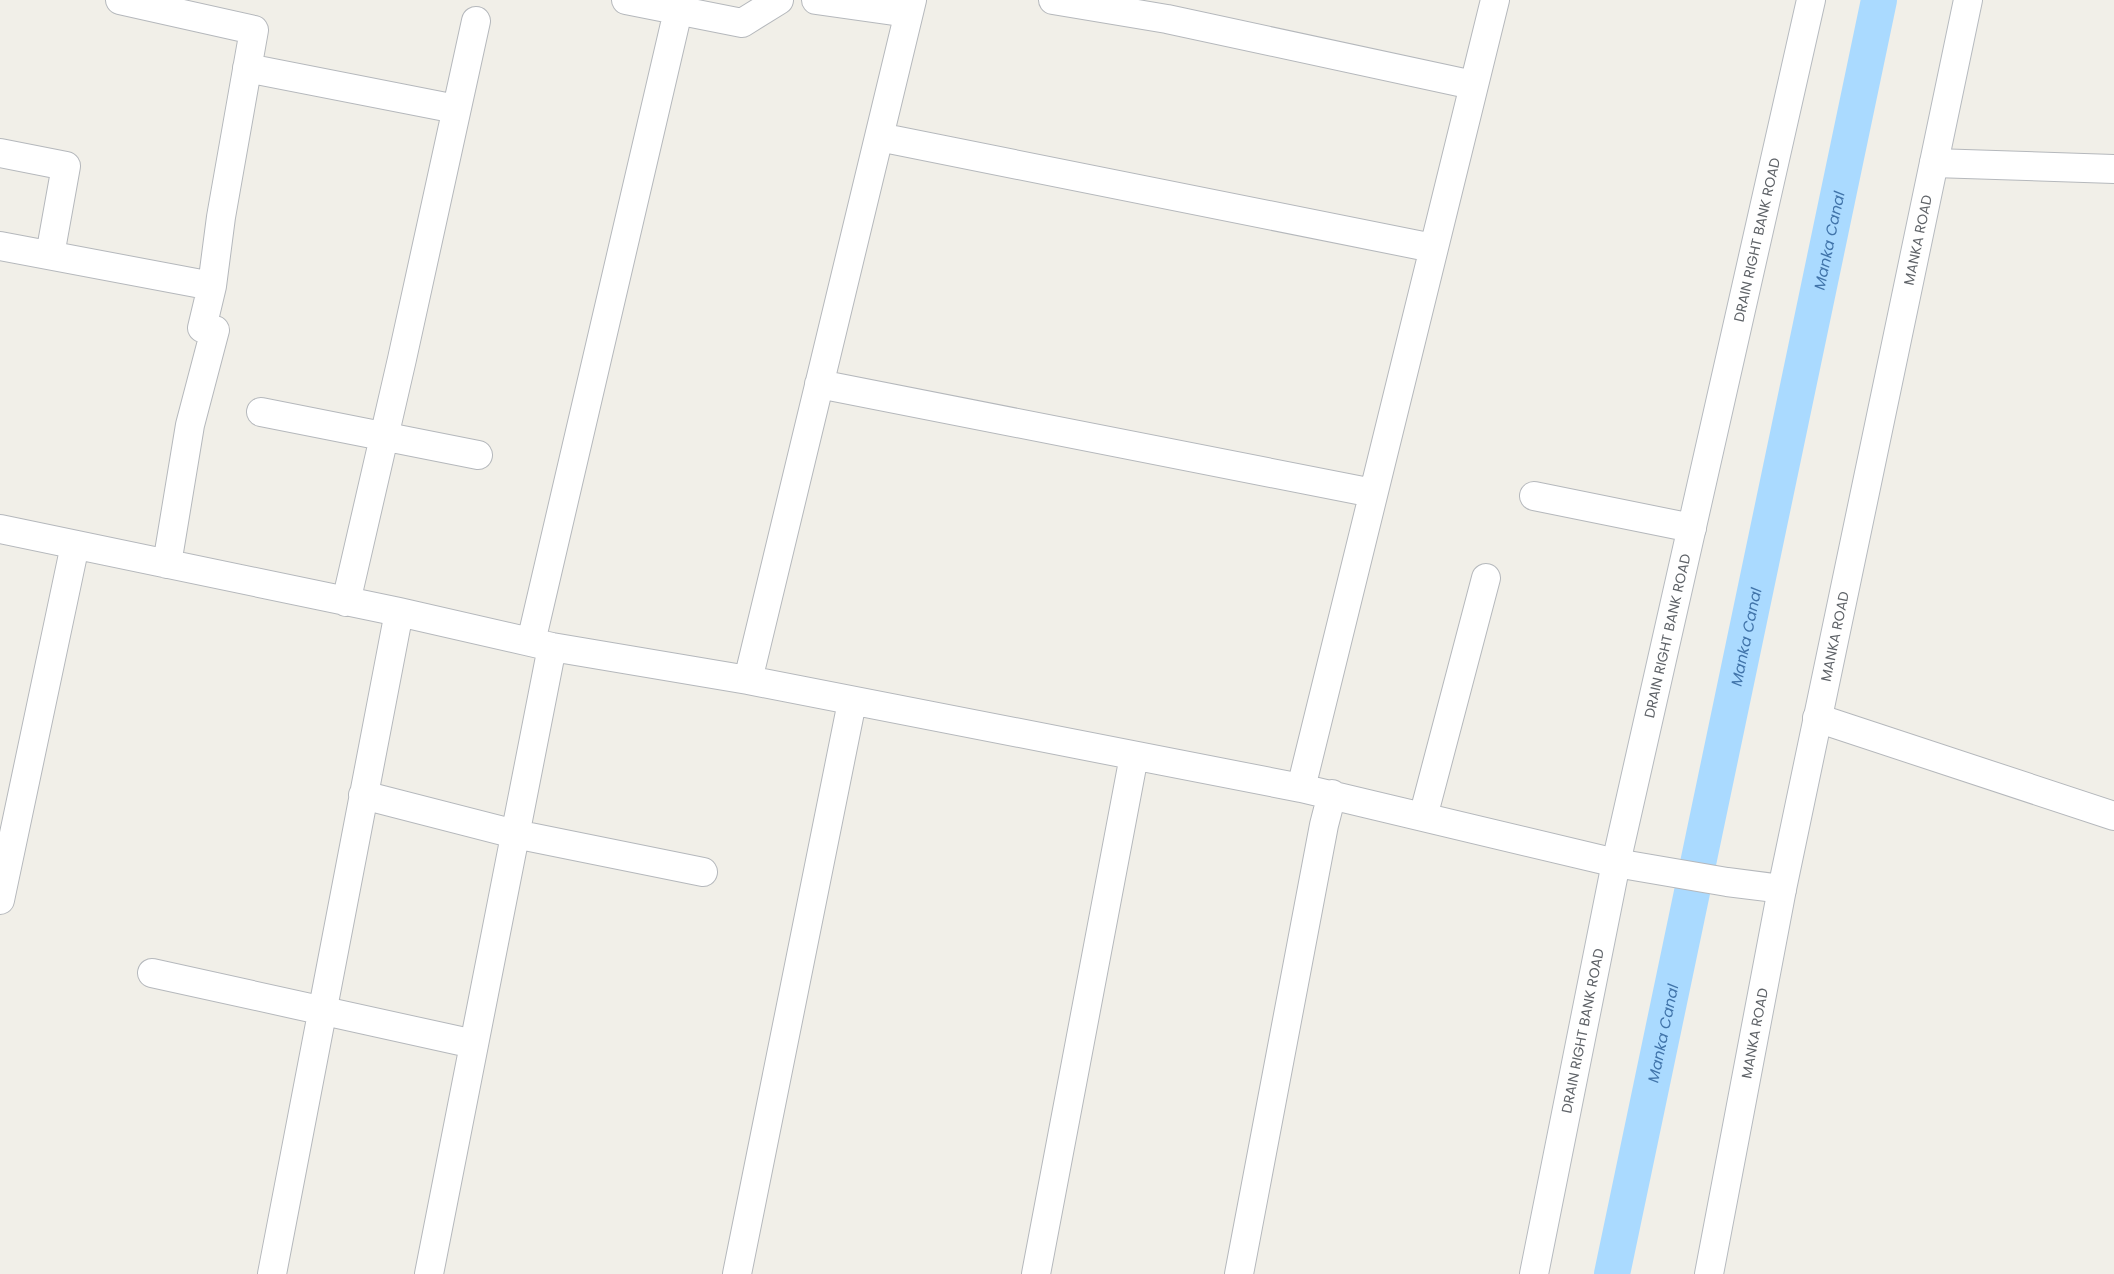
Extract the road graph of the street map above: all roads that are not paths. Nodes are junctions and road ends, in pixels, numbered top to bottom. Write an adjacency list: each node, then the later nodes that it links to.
1 (120, 0): 13 (street)
2 (626, 0): 11 (street)
3 (779, 0): 11 (street)
4 (816, 0): 9 (street)
5 (1052, 0): 10 (street)
6 (1495, 0): 14 (street)
7 (1811, 0): 30 (street, DRAIN RIGHT BANK ROAD)
8 (1968, 0): 18 (street, MANKA ROAD)
9 (910, 7): 16 (street)
10 (1169, 9): 14 (street)
11 (678, 11): 37 (street)
12 (476, 21): 15 (street)
13 (247, 68): 15 (street); 23 (street)
14 (1473, 85): 21 (street)
15 (456, 109): 26 (street)
16 (879, 136): 21 (street); 24 (street)
17 (0, 153): 22 (street)
18 (1934, 163): 19 (street); 40 (street, MANKA ROAD)
19 (2114, 169)
20 (0, 246): 22 (street)
21 (1433, 248): 28 (street)
22 (50, 255): 23 (street)
23 (212, 286): 33 (street)
24 (819, 384): 28 (street); 38 (street)
25 (261, 412): 26 (street)
26 (384, 436): 27 (street); 35 (street)
27 (478, 455)
28 (1374, 493): 42 (street)
29 (1534, 496): 30 (street)
30 (1692, 528): 49 (street, DRAIN RIGHT BANK ROAD)
31 (0, 529): 32 (street)
32 (75, 545): 33 (street); 48 (street)
33 (167, 564): 35 (street)
34 (1486, 578): 46 (street)
35 (346, 602): 36 (street)
36 (398, 612): 37 (street); 44 (street)
37 (541, 645): 38 (street); 47 (street)
38 (748, 680): 39 (street)
39 (852, 702): 41 (street); 58 (street)
40 (1817, 718): 45 (street); 51 (street, MANKA ROAD)
41 (1134, 756): 42 (street); 59 (street)
42 (1301, 788): 43 (street)
43 (1332, 794): 46 (street); 60 (street)
44 (364, 795): 47 (street); 54 (street)
45 (2114, 816)
46 (1423, 817): 49 (street)
47 (515, 834): 50 (street); 55 (street)
48 (4, 859): 52 (street)
49 (1616, 863): 51 (street); 61 (street, DRAIN RIGHT BANK ROAD)
50 (703, 872)
51 (1782, 889): 62 (street, MANKA ROAD)
52 (0, 900)
53 (152, 973): 54 (street)
54 (322, 1011): 55 (street); 56 (street)
55 (474, 1044): 57 (street)
56 (272, 1274)
57 (429, 1274)
58 (737, 1274)
59 (1036, 1274)
60 (1239, 1274)
61 (1534, 1274)
62 (1709, 1274)

